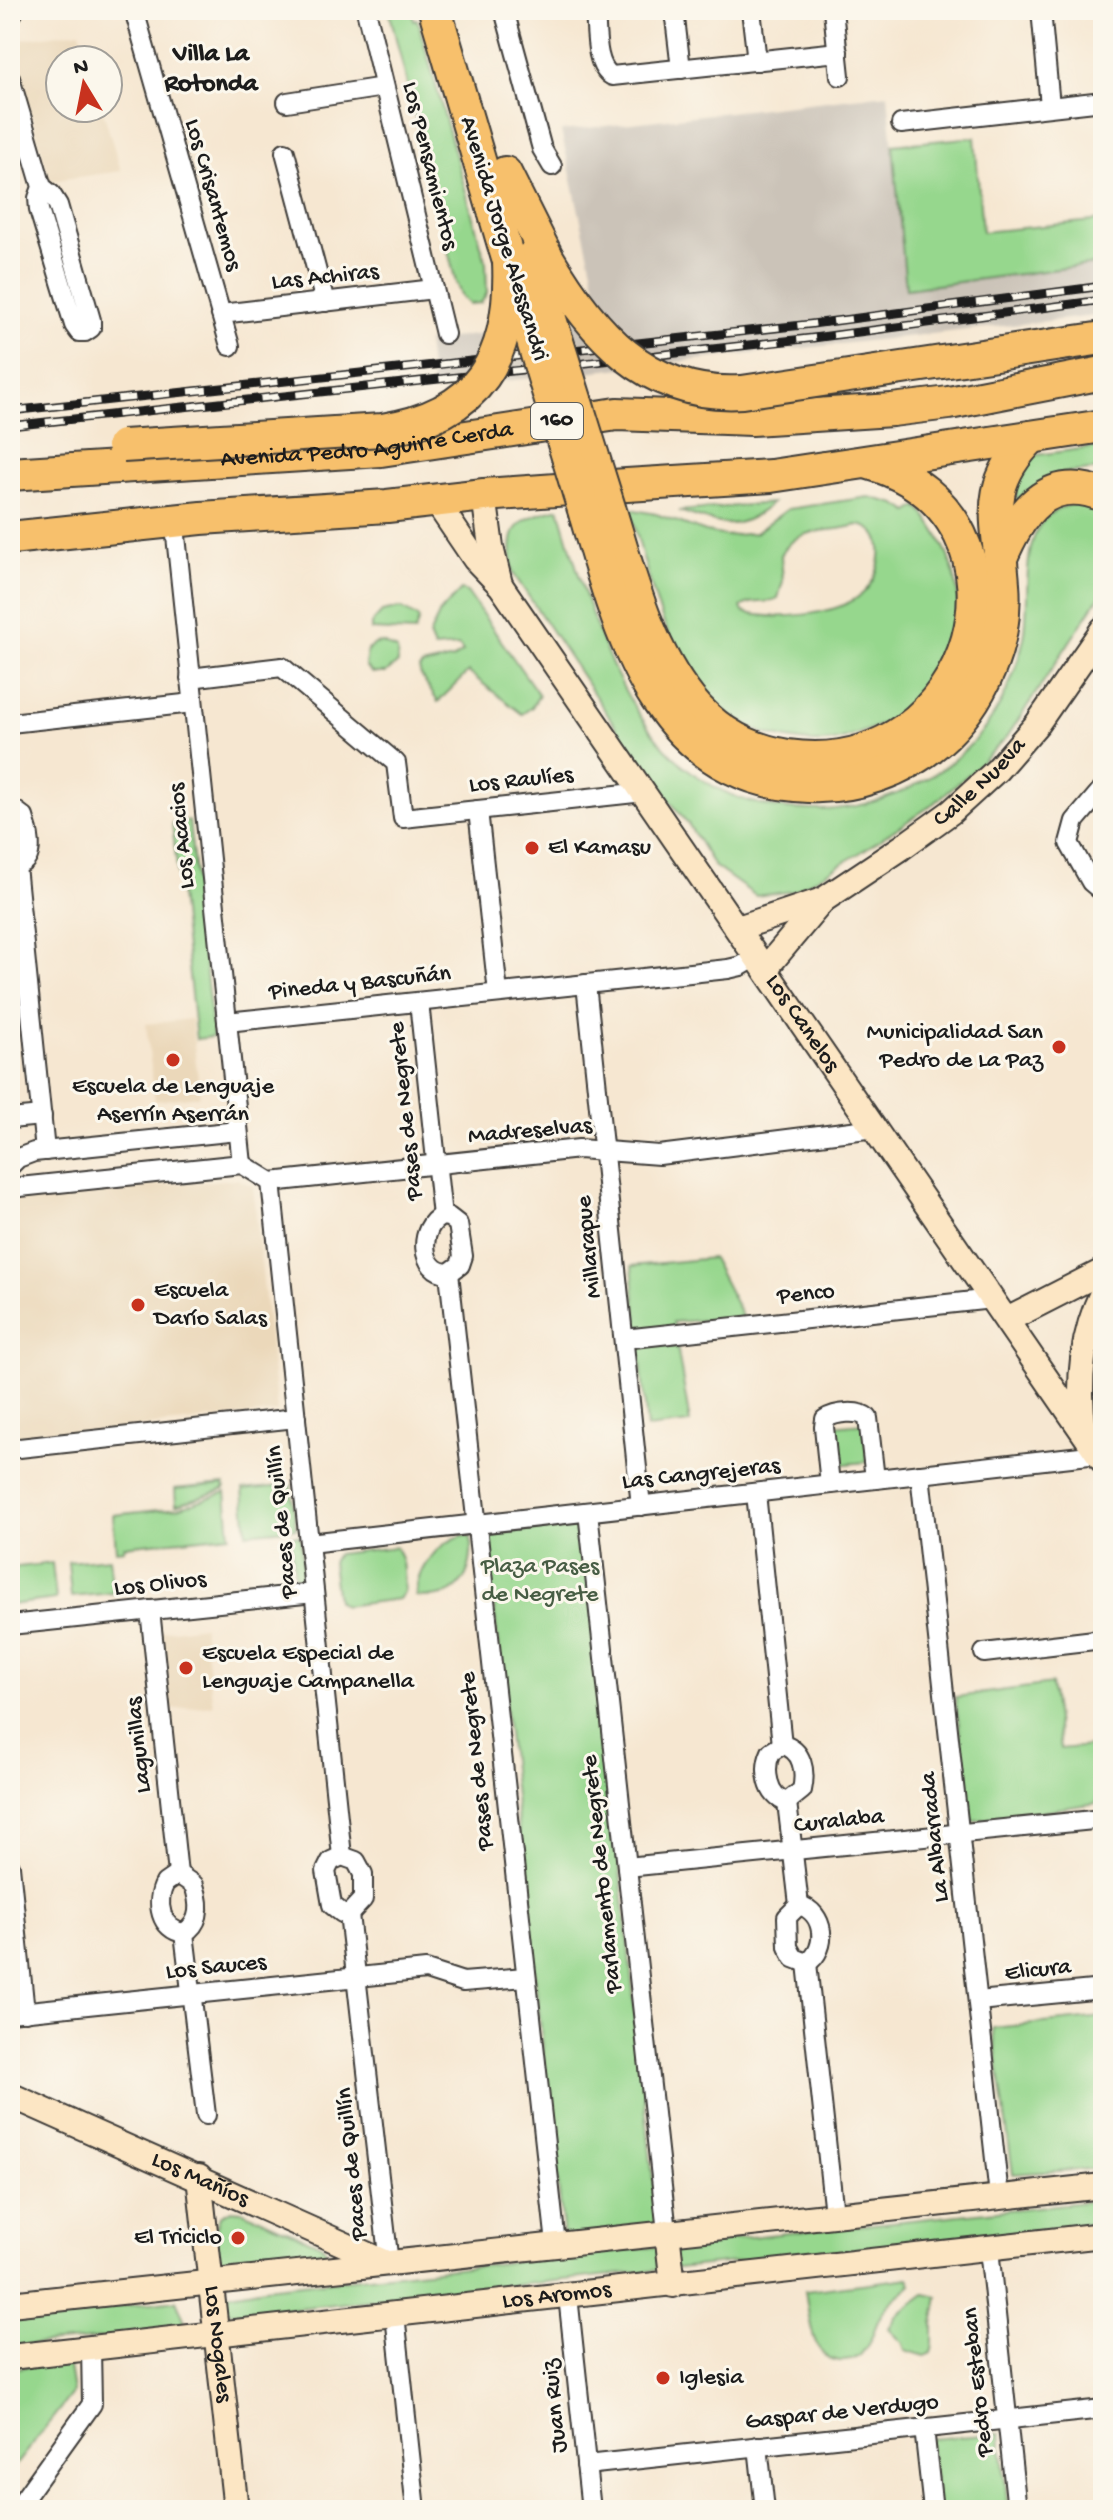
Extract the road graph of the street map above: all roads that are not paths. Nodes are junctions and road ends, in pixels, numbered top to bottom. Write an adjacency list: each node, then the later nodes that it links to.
1 (134, 10): 27 (street, Los Crisantemos)
2 (366, 10): 16 (street, Los Pensamientos)
3 (435, 10): 24 (highway, Avenida Jorge Alessandri)
4 (458, 10): 24 (highway, Avenida Jorge Alessandri)
5 (504, 10): 22 (street)
6 (595, 10): 13 (street)
7 (674, 10): 13 (street)
8 (751, 10): 12 (street)
9 (833, 10): 11 (street)
10 (1041, 10): 19 (street)
11 (838, 52): 12 (street); 14 (street)
12 (757, 61): 13 (street)
13 (681, 69)
14 (840, 76)
15 (10, 78): 23 (street)
16 (384, 87): 18 (street); 25 (street, Los Pensamientos)
17 (1103, 101): 19 (street)
18 (287, 102)
19 (1050, 106): 20 (street)
20 (901, 124)
21 (285, 152): 26 (street)
22 (552, 166)
23 (42, 187): 23 (street)
24 (529, 259): 29 (highway, bridge); 34 (highway, bridge); 40 (highway, Avenida Jorge Alessandri, bridge)
25 (434, 289): 26 (street, Las Achiras); 28 (street, Los Pensamientos)
26 (325, 302): 27 (street, Las Achiras)
27 (221, 314): 30 (street, Los Crisantemos)
28 (445, 334)
29 (1103, 338)
30 (230, 346)
31 (1103, 373): 36 (highway, Avenida Pedro Aguirre Cerda / 160)
32 (1103, 426): 33 (highway)
33 (1032, 437): 35 (highway); 43 (highway)
34 (10, 453)
35 (869, 463): 37 (highway); 40 (highway)
36 (10, 474)
37 (484, 495): 39 (highway); 44 (main road, Los Canelos)
38 (1103, 495): 43 (highway)
39 (435, 500): 42 (highway); 44 (main road, Los Canelos)
40 (598, 512): 43 (highway)
41 (176, 536): 46 (street, Los Acacios)
42 (10, 538)
43 (1000, 560)
44 (501, 586): 50 (main road, Los Canelos)
45 (1103, 629): 55 (main road, Calle Nueva)
46 (190, 678): 47 (street, Los Acacios); 52 (street, Los Raulíes)
47 (193, 703): 48 (street); 61 (street, Los Acacios)
48 (10, 723)
49 (1103, 788): 54 (street)
50 (644, 792): 52 (street, Los Raulíes); 56 (main road, Los Canelos)
51 (10, 810): 53 (street)
52 (478, 810): 59 (street)
53 (13, 865): 62 (street)
54 (1103, 892)
55 (823, 900): 56 (main road, Calle Nueva); 57 (main road, Calle Nueva)
56 (738, 928): 57 (main road, Los Canelos)
57 (762, 962): 58 (street, Pineda y Bascuñán); 64 (main road, Los Canelos)
58 (586, 984): 59 (street, Pineda y Bascuñán); 66 (street, Millarapue)
59 (498, 993): 60 (street, Pineda y Bascuñán)
60 (419, 1002): 61 (street, Pineda y Bascuñán); 69 (street, Pases de Negrete)
61 (227, 1022): 65 (street, Los Acacios)
62 (42, 1116): 63 (street); 67 (street)
63 (10, 1119)
64 (875, 1128): 66 (street, Madreselvas); 77 (main road, Los Canelos)
65 (238, 1131): 67 (street); 68 (street, Los Acacios)
66 (604, 1149): 69 (street, Madreselvas); 79 (street, Millarapue)
67 (45, 1151): 70 (street)
68 (242, 1164): 71 (street); 72 (street)
69 (437, 1165): 71 (street, Madreselvas); 73 (street, Pases de Negrete)
70 (10, 1166)
71 (271, 1182): 80 (street, Paces de Quillín)
72 (10, 1188)
73 (442, 1216): 75 (street, Pases de Negrete); 75 (street, Pases de Negrete)
74 (1103, 1271): 78 (main road)
75 (449, 1273): 89 (street, Pases de Negrete)
76 (1103, 1291): 82 (main road)
77 (992, 1299): 78 (main road, Los Canelos); 79 (street, Penco)
78 (1007, 1320): 82 (main road, Los Canelos)
79 (624, 1339): 87 (street, Millarapue)
80 (296, 1418): 81 (street); 90 (street, Paces de Quillín)
81 (10, 1449)
82 (1095, 1449): 83 (street, Las Cangrejeras)
83 (920, 1474): 84 (street, Las Cangrejeras); 99 (street, La Albarrada)
84 (875, 1479): 85 (street, Las Cangrejeras); 85 (street)
85 (830, 1484): 86 (street, Las Cangrejeras)
86 (756, 1493): 87 (street, Las Cangrejeras); 96 (street)
87 (641, 1506): 88 (street, Las Cangrejeras)
88 (588, 1512): 89 (street, Las Cangrejeras); 103 (street, Parlamento de Negrete)
89 (476, 1524): 90 (street, Las Cangrejeras); 110 (street, Pases de Negrete)
90 (309, 1543): 91 (street, Paces de Quillín)
91 (314, 1593): 92 (street, Los Olivos); 101 (street, Paces de Quillín)
92 (150, 1610): 93 (street, Los Olivos); 104 (street, Lagunillas)
93 (10, 1625)
94 (1103, 1639): 95 (street)
95 (984, 1653)
96 (782, 1745): 97 (street); 97 (street)
97 (787, 1802): 100 (street)
98 (1103, 1819): 99 (street, Curalaba)
99 (960, 1834): 100 (street, Curalaba); 113 (street, La Albarrada)
100 (793, 1851): 103 (street, Curalaba); 105 (street)
101 (342, 1856): 106 (street, Paces de Quillín); 106 (street, Paces de Quillín)
102 (10, 1866): 114 (street)
103 (627, 1867): 121 (street, Parlamento de Negrete)
104 (178, 1874): 107 (street, Lagunillas); 107 (street)
105 (799, 1905): 108 (street); 108 (street)
106 (349, 1914): 109 (street, Paces de Quillín)
107 (184, 1933): 112 (street, Lagunillas)
108 (807, 1963): 120 (street)
109 (356, 1977): 110 (street, Los Sauces); 112 (street, Los Sauces); 125 (street, Paces de Quillín)
110 (526, 1977): 123 (street, Pases de Negrete)
111 (1103, 1989): 113 (street, Elicura)
112 (191, 1995): 114 (street, Los Sauces); 116 (street, Lagunillas)
113 (978, 2001): 119 (street, La Albarrada)
114 (18, 2013)
115 (10, 2095): 117 (main road, Los Mañíos)
116 (206, 2115)
117 (199, 2177): 125 (main road, Los Mañíos); 126 (main road, Los Nogales)
118 (1103, 2186): 119 (main road)
119 (999, 2196): 120 (main road)
120 (834, 2214): 121 (main road)
121 (667, 2232): 123 (main road); 127 (main road)
122 (1103, 2235): 124 (main road, Los Aromos)
123 (556, 2244): 125 (main road)
124 (989, 2249): 127 (main road, Los Aromos); 135 (street, Pedro Esteban)
125 (389, 2264): 126 (main road)
126 (211, 2283): 129 (main road); 131 (main road, Los Nogales)
127 (673, 2285): 128 (main road, Los Aromos)
128 (568, 2296): 130 (main road, Los Aromos); 138 (street, Juan Ruiz)
129 (10, 2304)
130 (395, 2315): 131 (main road, Los Aromos); 141 (street)
131 (217, 2334): 132 (main road, Los Aromos); 140 (main road, Los Nogales)
132 (91, 2348): 133 (main road, Los Aromos); 139 (street)
133 (10, 2357)
134 (1103, 2409): 135 (street, Gaspar de Verdugo)
135 (1007, 2419): 136 (street, Gaspar de Verdugo); 145 (street, Pedro Esteban)
136 (924, 2428): 137 (street, Gaspar de Verdugo); 144 (street)
137 (758, 2446): 138 (street, Gaspar de Verdugo); 143 (street)
138 (586, 2465): 142 (street, Juan Ruiz)
139 (16, 2510)
140 (236, 2510)
141 (416, 2510)
142 (591, 2510)
143 (765, 2510)
144 (933, 2510)
145 (1017, 2510)

